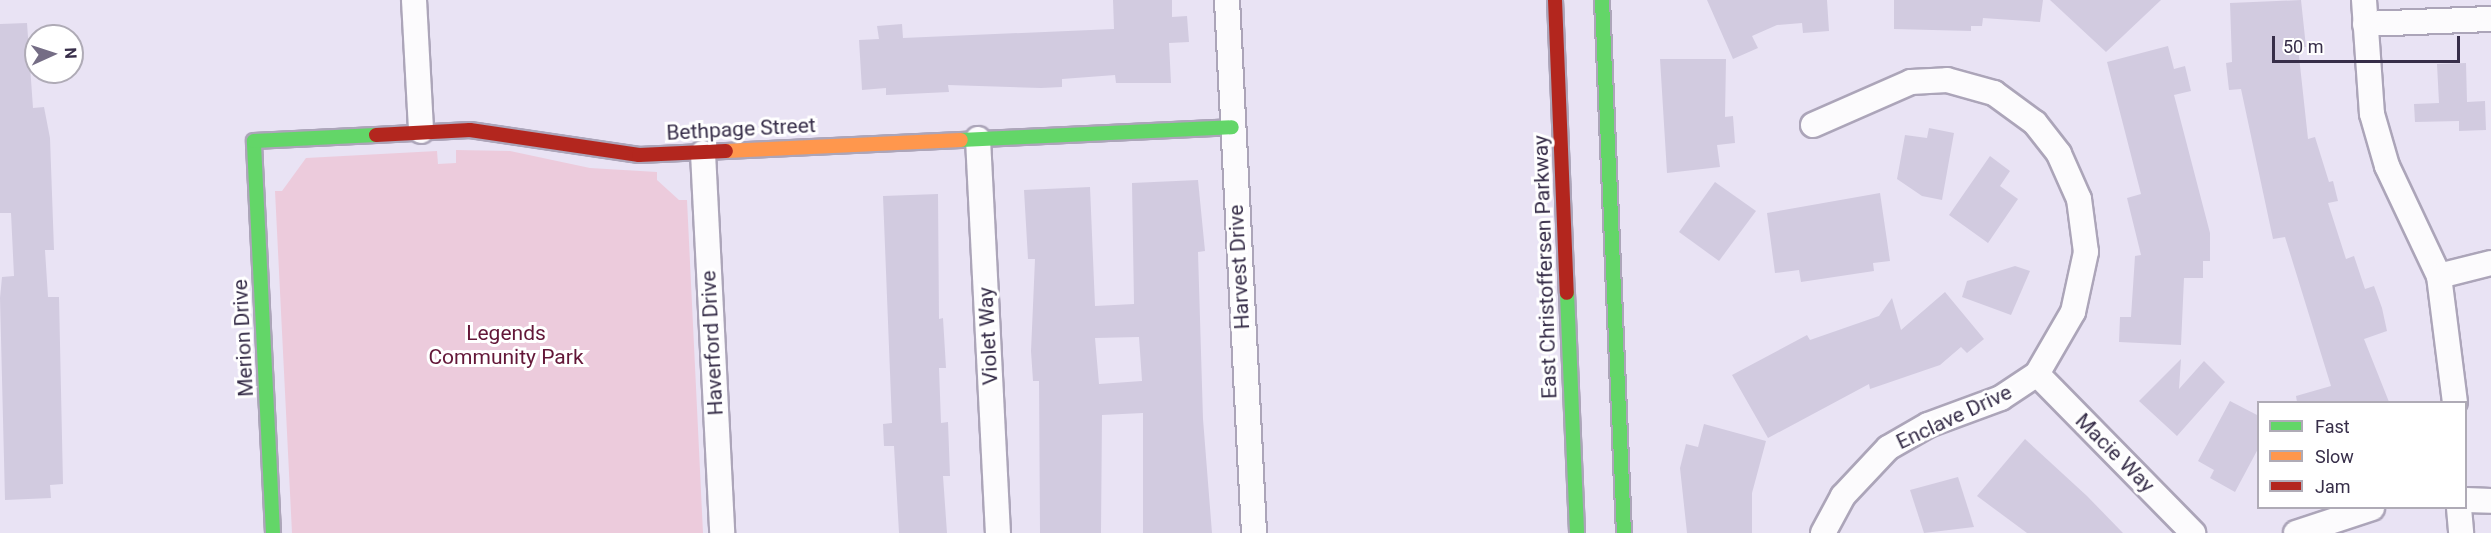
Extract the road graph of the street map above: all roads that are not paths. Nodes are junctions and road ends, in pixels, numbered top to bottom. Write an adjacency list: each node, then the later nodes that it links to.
1 (414, 0): 10 (street)
2 (1227, 0): 9 (street, Harvest Drive)
3 (1555, 0): 26 (street, East Christoffersen Parkway)
4 (1602, 0): 27 (street)
5 (2364, 0): 7 (street)
6 (2491, 19): 7 (street)
7 (2365, 24): 15 (street)
8 (1813, 125): 16 (street, Enclave Drive)
9 (1232, 127): 11 (street, Bethpage Street); 25 (street, Harvest Drive)
10 (421, 131): 12 (street, Bethpage Street); 13 (street, Bethpage Street)
11 (978, 139): 13 (street, Bethpage Street); 24 (street, Violet Way)
12 (254, 141): 22 (street, Merion Drive)
13 (704, 153): 23 (street, Haverford Drive)
14 (2491, 263): 15 (street)
15 (2439, 276): 17 (street)
16 (2037, 374): 28 (street, Enclave Drive); 29 (street, Macie Way)
17 (2455, 401)
18 (2467, 500): 19 (street)
19 (2491, 501)
20 (2366, 509): 30 (street)
21 (2459, 509): 31 (street)
22 (273, 533)
23 (722, 533)
24 (998, 533)
25 (1254, 533)
26 (1577, 533)
27 (1624, 533)
28 (1822, 533)
29 (2193, 533)
30 (2296, 533)
31 (2461, 533)

